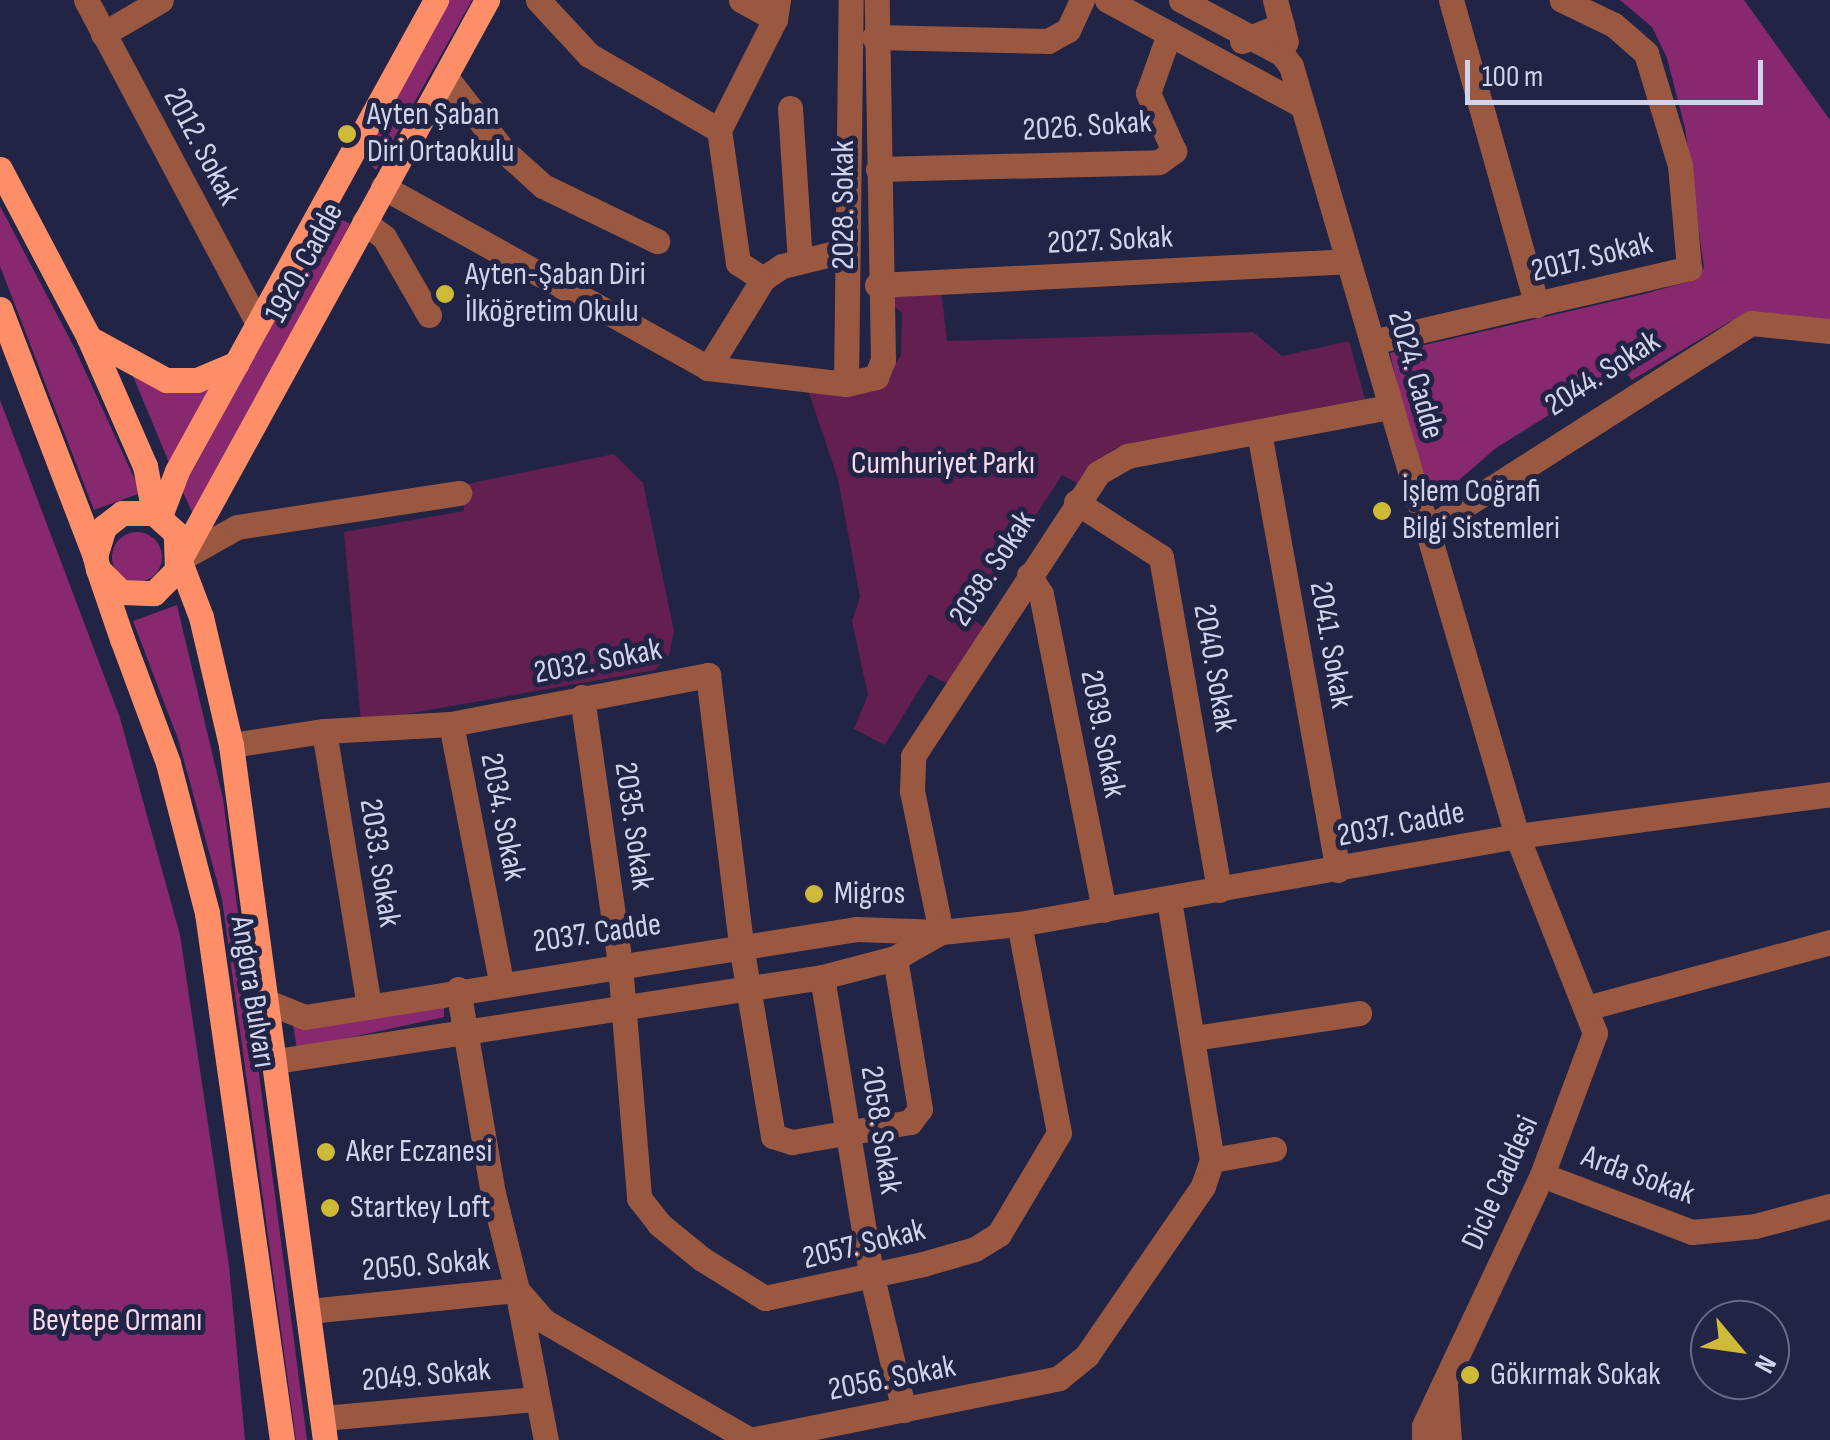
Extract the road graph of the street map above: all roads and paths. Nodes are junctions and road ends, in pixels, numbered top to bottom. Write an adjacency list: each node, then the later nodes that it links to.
1 (86, 0): 17 (street, 2012. Sokak)
2 (162, 0): 17 (street)
3 (436, 0): 27 (main road, 1920. Cadde)
4 (487, 0): 23 (main road, 1920. Cadde)
5 (538, 0): 26 (street)
6 (741, 0): 15 (street)
7 (851, 0): 34 (street, 2028. Sokak)
8 (876, 0): 20 (street, 2028. Sokak)
9 (1082, 0): 20 (street)
10 (1107, 0): 18 (street)
11 (1181, 0): 19 (street)
12 (1451, 0): 39 (street)
13 (1562, 0): 14 (street, 2017. Sokak)
14 (1602, 9): 39 (street, 2017. Sokak)
15 (776, 10): 26 (street)
16 (1278, 12): 19 (street); 22 (street, 2024. Cadde)
17 (103, 34): 42 (street, 2012. Sokak)
18 (1169, 34): 21 (street); 29 (street, 2026. Sokak)
19 (1245, 35): 21 (street); 22 (street)
20 (874, 37): 29 (street, 2028. Sokak)
21 (1228, 66): 24 (street)
22 (1291, 66): 24 (street, 2024. Cadde)
23 (445, 76): 30 (main road, 1920. Cadde); 33 (street)
24 (1301, 105): 36 (street, 2024. Cadde)
25 (790, 108): 35 (street)
26 (719, 130): 37 (street)
27 (345, 167): 30 (main road); 31 (main road, 1920. Cadde)
28 (0, 169): 44 (main road, Angora Bulvarı)
29 (878, 169): 38 (street, 2028. Sokak)
30 (384, 187): 32 (main road, 1920. Cadde); 47 (street)
31 (326, 202): 32 (main road); 42 (main road, 1920. Cadde)
32 (364, 222): 41 (street); 55 (main road, 1920. Cadde)
33 (657, 241)
34 (843, 251): 35 (street, 2028. Sokak); 48 (street, 2028. Sokak)
35 (800, 261): 37 (street, 2028. Sokak)
36 (1347, 261): 38 (street, 2027. Sokak); 45 (street, 2024. Cadde)
37 (762, 279): 47 (street)
38 (877, 285): 48 (street, 2028. Sokak)
39 (1536, 306): 45 (street, 2017. Sokak)
40 (0, 309): 56 (main road, Angora Bulvarı)
41 (429, 315)
42 (258, 324): 46 (main road, 1920. Cadde)
43 (1830, 331): 54 (street, 2044. Sokak)
44 (89, 338): 46 (main road); 53 (main road, Angora Bulvarı)
45 (1372, 342): 49 (street, 2024. Cadde)
46 (237, 363): 53 (main road, 1920. Cadde)
47 (708, 368): 48 (street)
48 (846, 384)
49 (1389, 407): 50 (street, 2038. Sokak); 54 (street, 2024. Cadde)
50 (1259, 432): 52 (street, 2038. Sokak); 64 (street, 2041. Sokak)
51 (459, 493): 55 (street)
52 (1076, 502): 57 (street, 2038. Sokak); 65 (street, 2040. Sokak)
53 (157, 514): 55 (main road, Angora Bulvarı); 56 (main road)
54 (1426, 530): 63 (street, 2024. Cadde)
55 (180, 560): 56 (main road); 61 (main road, Angora Bulvarı)
56 (96, 563): 98 (main road, Angora Bulvarı)
57 (1029, 574): 67 (street, 2039. Sokak); 69 (street, 2038. Sokak)
58 (582, 697): 59 (street, 2032. Sokak); 71 (street, 2032. Sokak); 73 (street, 2035. Sokak)
59 (451, 724): 60 (street, 2032. Sokak); 75 (street, 2034. Sokak)
60 (324, 731): 61 (street, 2032. Sokak); 80 (street, 2033. Sokak)
61 (231, 745): 78 (main road, Angora Bulvarı)
62 (1830, 794): 63 (street)
63 (1517, 836): 64 (street, 2037. Cadde); 81 (street, Dicle Caddesi)
64 (1338, 870): 65 (street, 2037. Cadde)
65 (1219, 890): 66 (street, 2037. Cadde)
66 (1170, 900): 67 (street, 2037. Cadde); 84 (street)
67 (1104, 910): 68 (street, 2037. Cadde)
68 (1019, 924): 69 (street, 2037. Cadde); 91 (street, 2057. Sokak)
69 (942, 932): 71 (street, 2037. Cadde); 72 (street, 2037. Cadde)
70 (1830, 942): 81 (street)
71 (741, 945): 73 (street, 2037. Cadde); 77 (street)
72 (895, 958): 74 (street, 2037. Cadde); 86 (street)
73 (620, 964): 75 (street, 2037. Cadde); 79 (street, 2035. Sokak)
74 (822, 977): 77 (street, 2037. Cadde); 86 (street, 2058. Sokak)
75 (501, 981): 76 (street, 2037. Cadde)
76 (458, 988): 80 (street, 2037. Cadde); 83 (street)
77 (748, 990): 79 (street, 2037. Cadde); 86 (street)
78 (267, 1002): 80 (street, 2037. Cadde); 85 (main road, Angora Bulvarı)
79 (622, 1005): 83 (street, 2037. Cadde); 91 (street, 2057. Sokak)
80 (369, 1006)
81 (1586, 1008): 89 (street, Dicle Caddesi)
82 (1359, 1013): 84 (street)
83 (466, 1029): 85 (street, 2037. Cadde); 92 (street)
84 (1194, 1038): 88 (street)
85 (276, 1061): 93 (main road, Angora Bulvarı)
86 (846, 1133): 91 (street, 2058. Sokak)
87 (1274, 1149): 88 (street)
88 (1212, 1160): 95 (street, 2056. Sokak)
89 (1542, 1176): 90 (street, Arda Sokak); 97 (street, Dicle Caddesi)
90 (1830, 1206)
91 (872, 1273): 95 (street, 2058. Sokak)
92 (517, 1290): 93 (street, 2050. Sokak); 94 (street, 2050. Sokak); 95 (street, 2056. Sokak)
93 (309, 1311): 96 (main road, Angora Bulvarı)
94 (535, 1399): 96 (street, 2049. Sokak); 99 (street, 2050. Sokak)
95 (904, 1410)
96 (324, 1429)
97 (1443, 1434)
98 (282, 1440)
99 (546, 1440)

